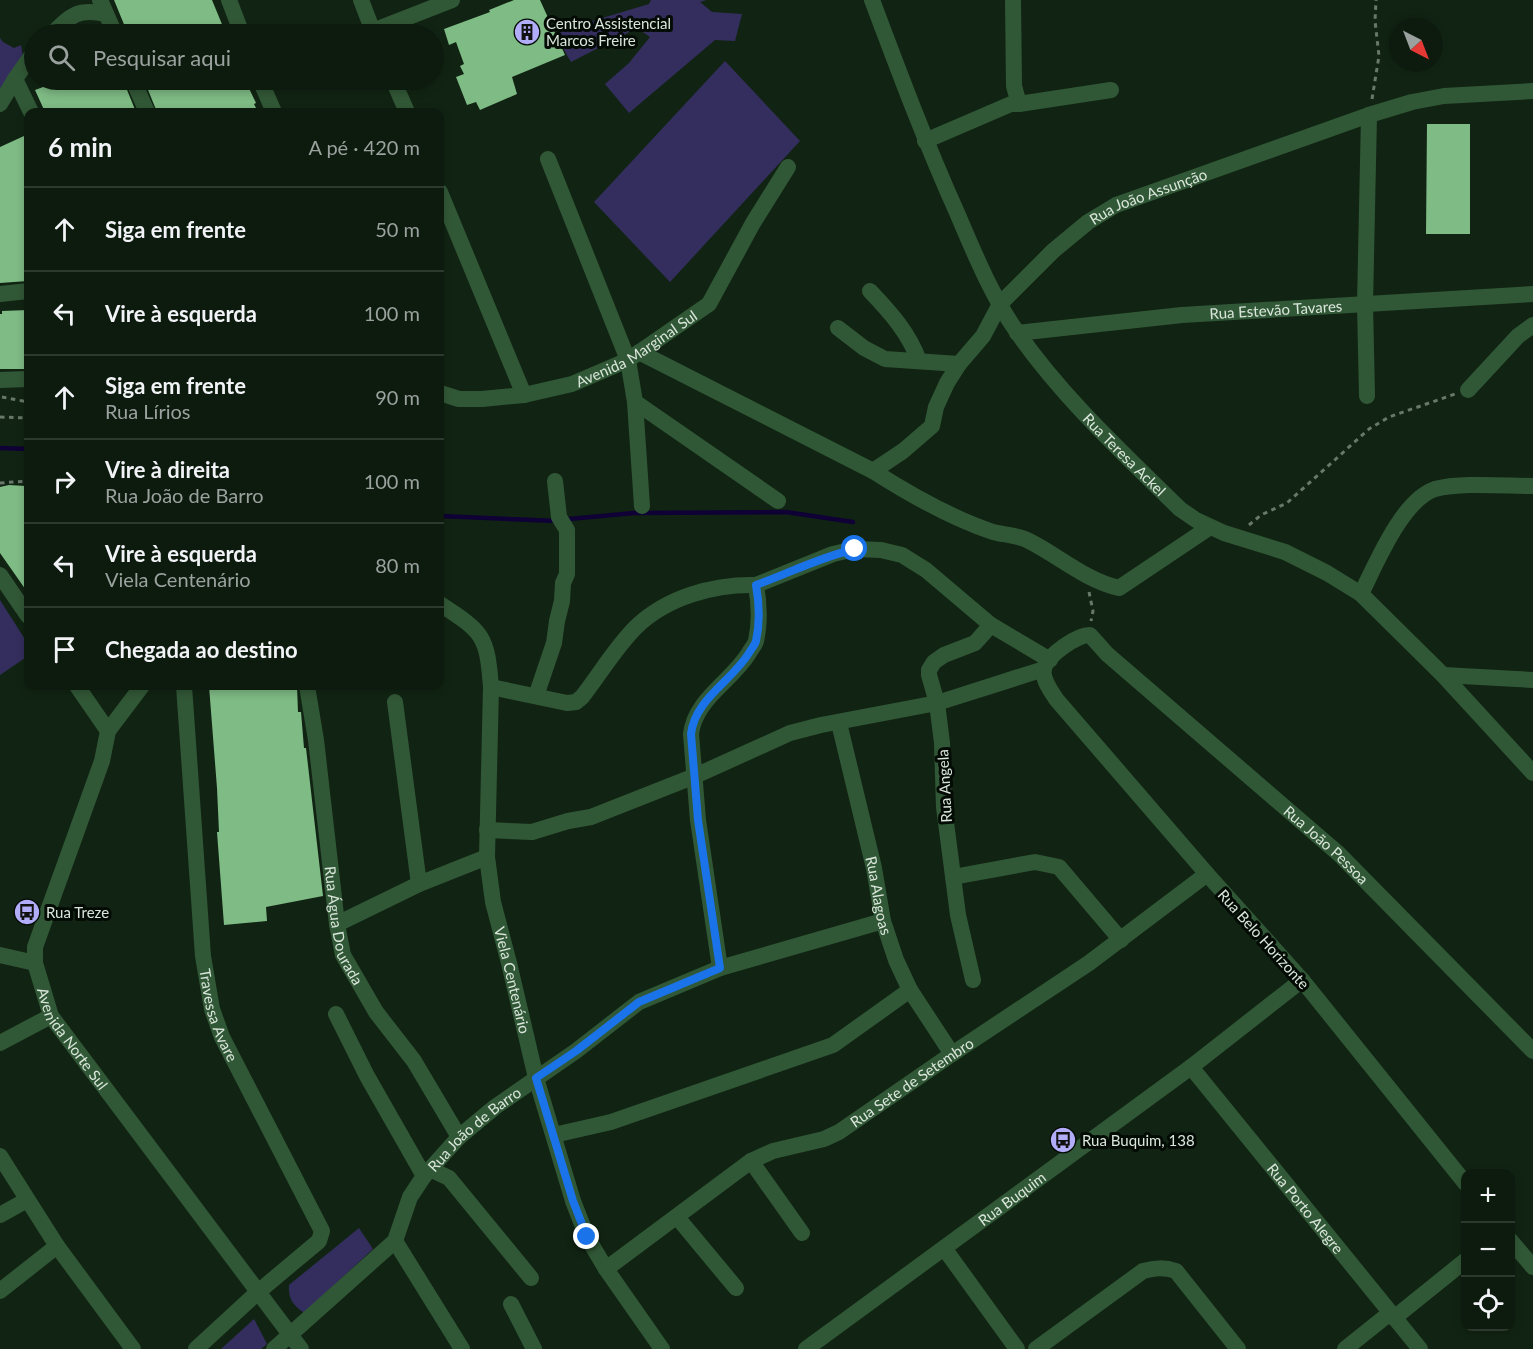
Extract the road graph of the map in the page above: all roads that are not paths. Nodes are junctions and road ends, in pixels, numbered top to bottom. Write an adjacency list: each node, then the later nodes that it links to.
1 (229, 0): 9 (street)
2 (361, 0): 10 (street)
3 (452, 0): 11 (street)
4 (872, 0): 26 (street, Rua Teresa Ackel)
5 (1013, 0): 20 (street)
6 (103, 7): 7 (street); 8 (street)
7 (64, 24)
8 (111, 24)
9 (238, 24)
10 (368, 24)
11 (393, 24)
12 (24, 66): 13 (street)
13 (15, 79): 19 (street); 21 (street)
14 (138, 90): 22 (street)
15 (264, 90): 23 (street)
16 (397, 90): 24 (street)
17 (1111, 90): 20 (street)
18 (1533, 91): 25 (street, Rua João Assunção)
19 (0, 104)
20 (1019, 104): 26 (street)
21 (29, 108)
22 (145, 108)
23 (272, 108)
24 (405, 108)
25 (1369, 115): 34 (street, Rua João Assunção); 35 (street)
26 (925, 141): 34 (street, Rua Teresa Ackel)
27 (548, 159): 39 (street)
28 (788, 167): 39 (street, Avenida Marginal Sul)
29 (444, 202): 46 (street)
30 (24, 291): 32 (street)
31 (870, 291): 40 (street)
32 (0, 294)
33 (1533, 294): 35 (street, Rua Estevão Tavares)
34 (1000, 304): 38 (street, Rua Teresa Ackel); 41 (street, Rua João Assunção)
35 (1365, 304): 38 (street, Rua Estevão Tavares); 47 (street)
36 (1533, 324): 44 (street)
37 (838, 328): 40 (street)
38 (1017, 333): 54 (street, Rua Teresa Ackel)
39 (634, 356): 46 (street, Avenida Marginal Sul); 48 (street); 49 (street)
40 (919, 361): 41 (street)
41 (959, 364): 49 (street, Rua João Assunção)
42 (24, 379): 43 (street)
43 (0, 380)
44 (1468, 390)
45 (444, 394): 46 (street, Avenida Marginal Sul)
46 (524, 395)
47 (1367, 396)
48 (635, 402): 52 (street); 53 (street)
49 (873, 471): 54 (street)
50 (555, 481): 69 (street)
51 (1533, 486): 57 (street)
52 (778, 501)
53 (642, 506)
54 (1210, 527): 57 (street, Rua Teresa Ackel)
55 (0, 575): 59 (street)
56 (756, 585): 60 (street); 69 (street); 75 (street)
57 (1361, 594): 62 (street, Rua Teresa Ackel)
58 (444, 607): 64 (street, Viela Centenário)
59 (24, 610)
60 (991, 625): 61 (street); 71 (street, Rua Angela)
61 (1047, 664): 71 (street); 78 (street, Rua Belo Horizonte); 93 (street, Rua João Pessoa)
62 (1443, 675): 63 (street); 74 (street, Rua Teresa Ackel)
63 (1533, 680)
64 (491, 687): 69 (street); 76 (street, Viela Centenário)
65 (80, 690): 73 (street)
66 (139, 690): 73 (street, Avenida Norte Sul)
67 (184, 690): 117 (street, Travessa Avare)
68 (308, 690): 82 (street, Rua Água Dourada)
69 (536, 696)
70 (395, 702): 80 (street)
71 (937, 703): 72 (street); 79 (street, Rua Angela)
72 (839, 723): 75 (street); 81 (street, Rua Alagoas)
73 (108, 731): 85 (street, Avenida Norte Sul)
74 (1533, 773)
75 (694, 776): 76 (street); 86 (street)
76 (487, 830): 77 (street, Viela Centenário)
77 (487, 856): 80 (street); 96 (street, Viela Centenário)
78 (1207, 874): 83 (street, Rua Sete de Setembro); 88 (street, Rua Belo Horizonte)
79 (953, 877): 83 (street); 87 (street, Rua Angela)
80 (419, 884): 82 (street)
81 (883, 921): 86 (street, Rua João de Barro); 89 (street, Rua Alagoas)
82 (338, 924): 98 (street, Rua Água Dourada)
83 (1121, 940): 94 (street, Rua Sete de Setembro)
84 (0, 955): 85 (street)
85 (35, 963): 91 (street, Avenida Norte Sul)
86 (720, 968): 96 (street, Rua João de Barro)
87 (973, 980)
88 (1302, 980): 95 (street, Rua Buquim); 102 (street, Rua Belo Horizonte)
89 (910, 990): 94 (street, Rua Alagoas); 97 (street)
90 (336, 1014): 101 (street)
91 (51, 1016): 92 (street); 117 (street, Avenida Norte Sul)
92 (0, 1043)
93 (1533, 1051)
94 (952, 1054): 100 (street, Rua Sete de Setembro)
95 (1191, 1067): 110 (street, Rua Buquim); 119 (street, Rua Porto Alegre)
96 (536, 1078): 97 (street, Viela Centenário); 98 (street, Rua João de Barro)
97 (554, 1135): 113 (street, Viela Centenário)
98 (459, 1137): 101 (street, Rua João de Barro)
99 (0, 1156): 103 (street)
100 (751, 1161): 105 (street, Rua Sete de Setembro); 106 (street)
101 (427, 1172): 107 (street, Rua João de Barro); 114 (street)
102 (1461, 1178)
103 (27, 1200): 104 (street); 108 (street)
104 (0, 1215)
105 (677, 1217): 113 (street, Rua Sete de Setembro); 115 (street)
106 (802, 1233)
107 (395, 1241): 120 (street); 125 (street)
108 (57, 1246): 116 (street); 121 (street)
109 (1515, 1246): 112 (street)
110 (944, 1248): 128 (street, Rua Buquim); 129 (street)
111 (1461, 1264): 119 (street)
112 (1533, 1267)
113 (606, 1269): 127 (street, Viela Centenário)
114 (531, 1278)
115 (736, 1288)
116 (0, 1291)
117 (258, 1292): 120 (street, Avenida Norte Sul); 122 (street, Travessa Avare)
118 (511, 1304): 126 (street)
119 (1392, 1315): 132 (street); 133 (street, Rua Porto Alegre)
120 (291, 1335): 123 (street); 124 (street, Avenida Norte Sul)
121 (133, 1349)
122 (196, 1349)
123 (274, 1349)
124 (301, 1349)
125 (462, 1349)
126 (534, 1349)
127 (662, 1349)
128 (806, 1349)
129 (1017, 1349)
130 (1036, 1349): 131 (street)
131 (1238, 1349)
132 (1345, 1349)
133 (1420, 1349)

